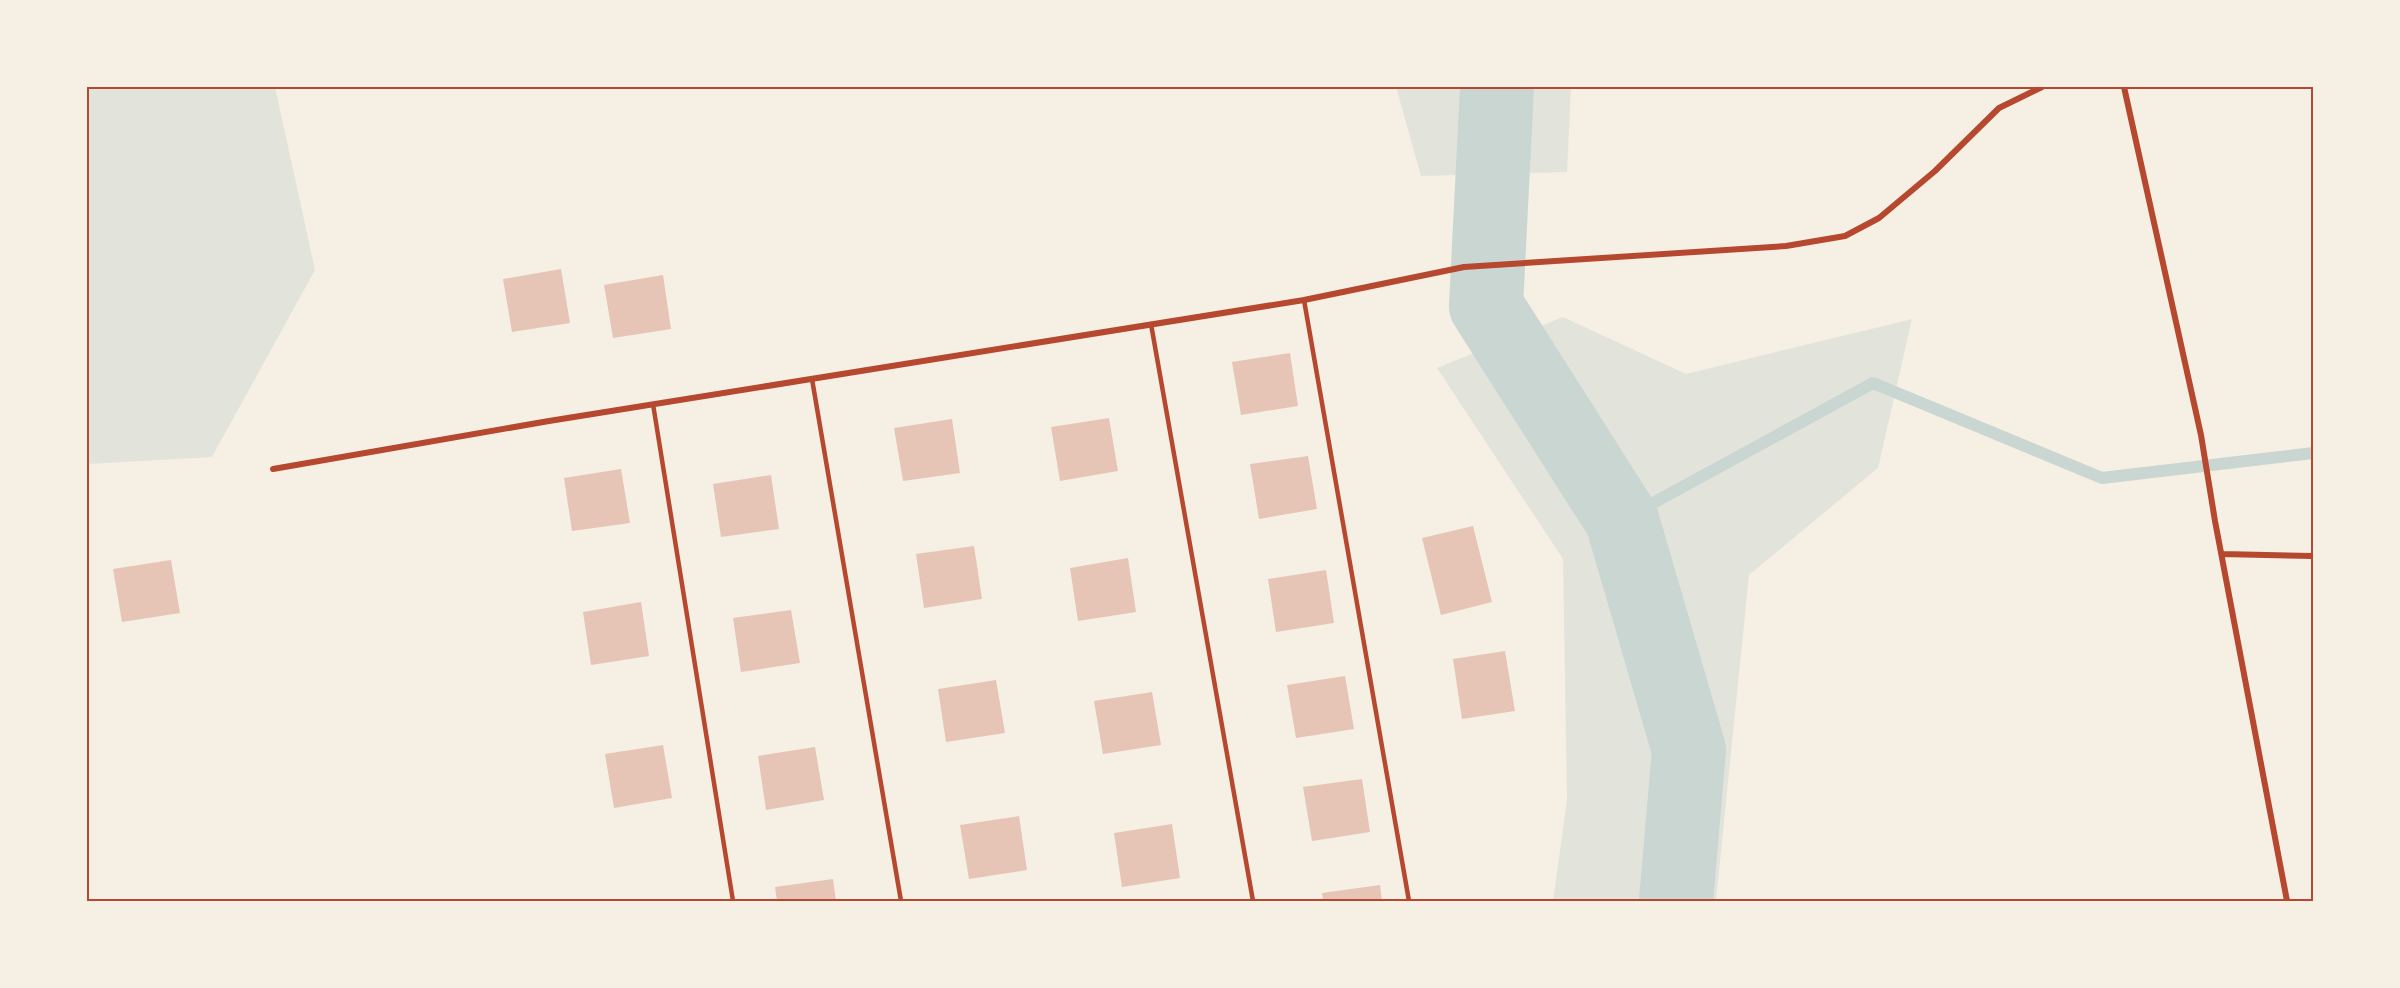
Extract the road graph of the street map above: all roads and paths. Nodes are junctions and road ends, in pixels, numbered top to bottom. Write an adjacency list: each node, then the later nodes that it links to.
1 (2042, 87): 3 (street)
2 (2124, 87): 8 (street)
3 (1304, 300): 4 (street); 13 (lane)
4 (1151, 324): 5 (street); 12 (lane)
5 (812, 379): 6 (street); 11 (lane)
6 (653, 404): 7 (street); 10 (lane)
7 (273, 469)
8 (2222, 554): 9 (street); 14 (street)
9 (2313, 556)
10 (732, 901)
11 (901, 901)
12 (1253, 901)
13 (1409, 901)
14 (2287, 901)

